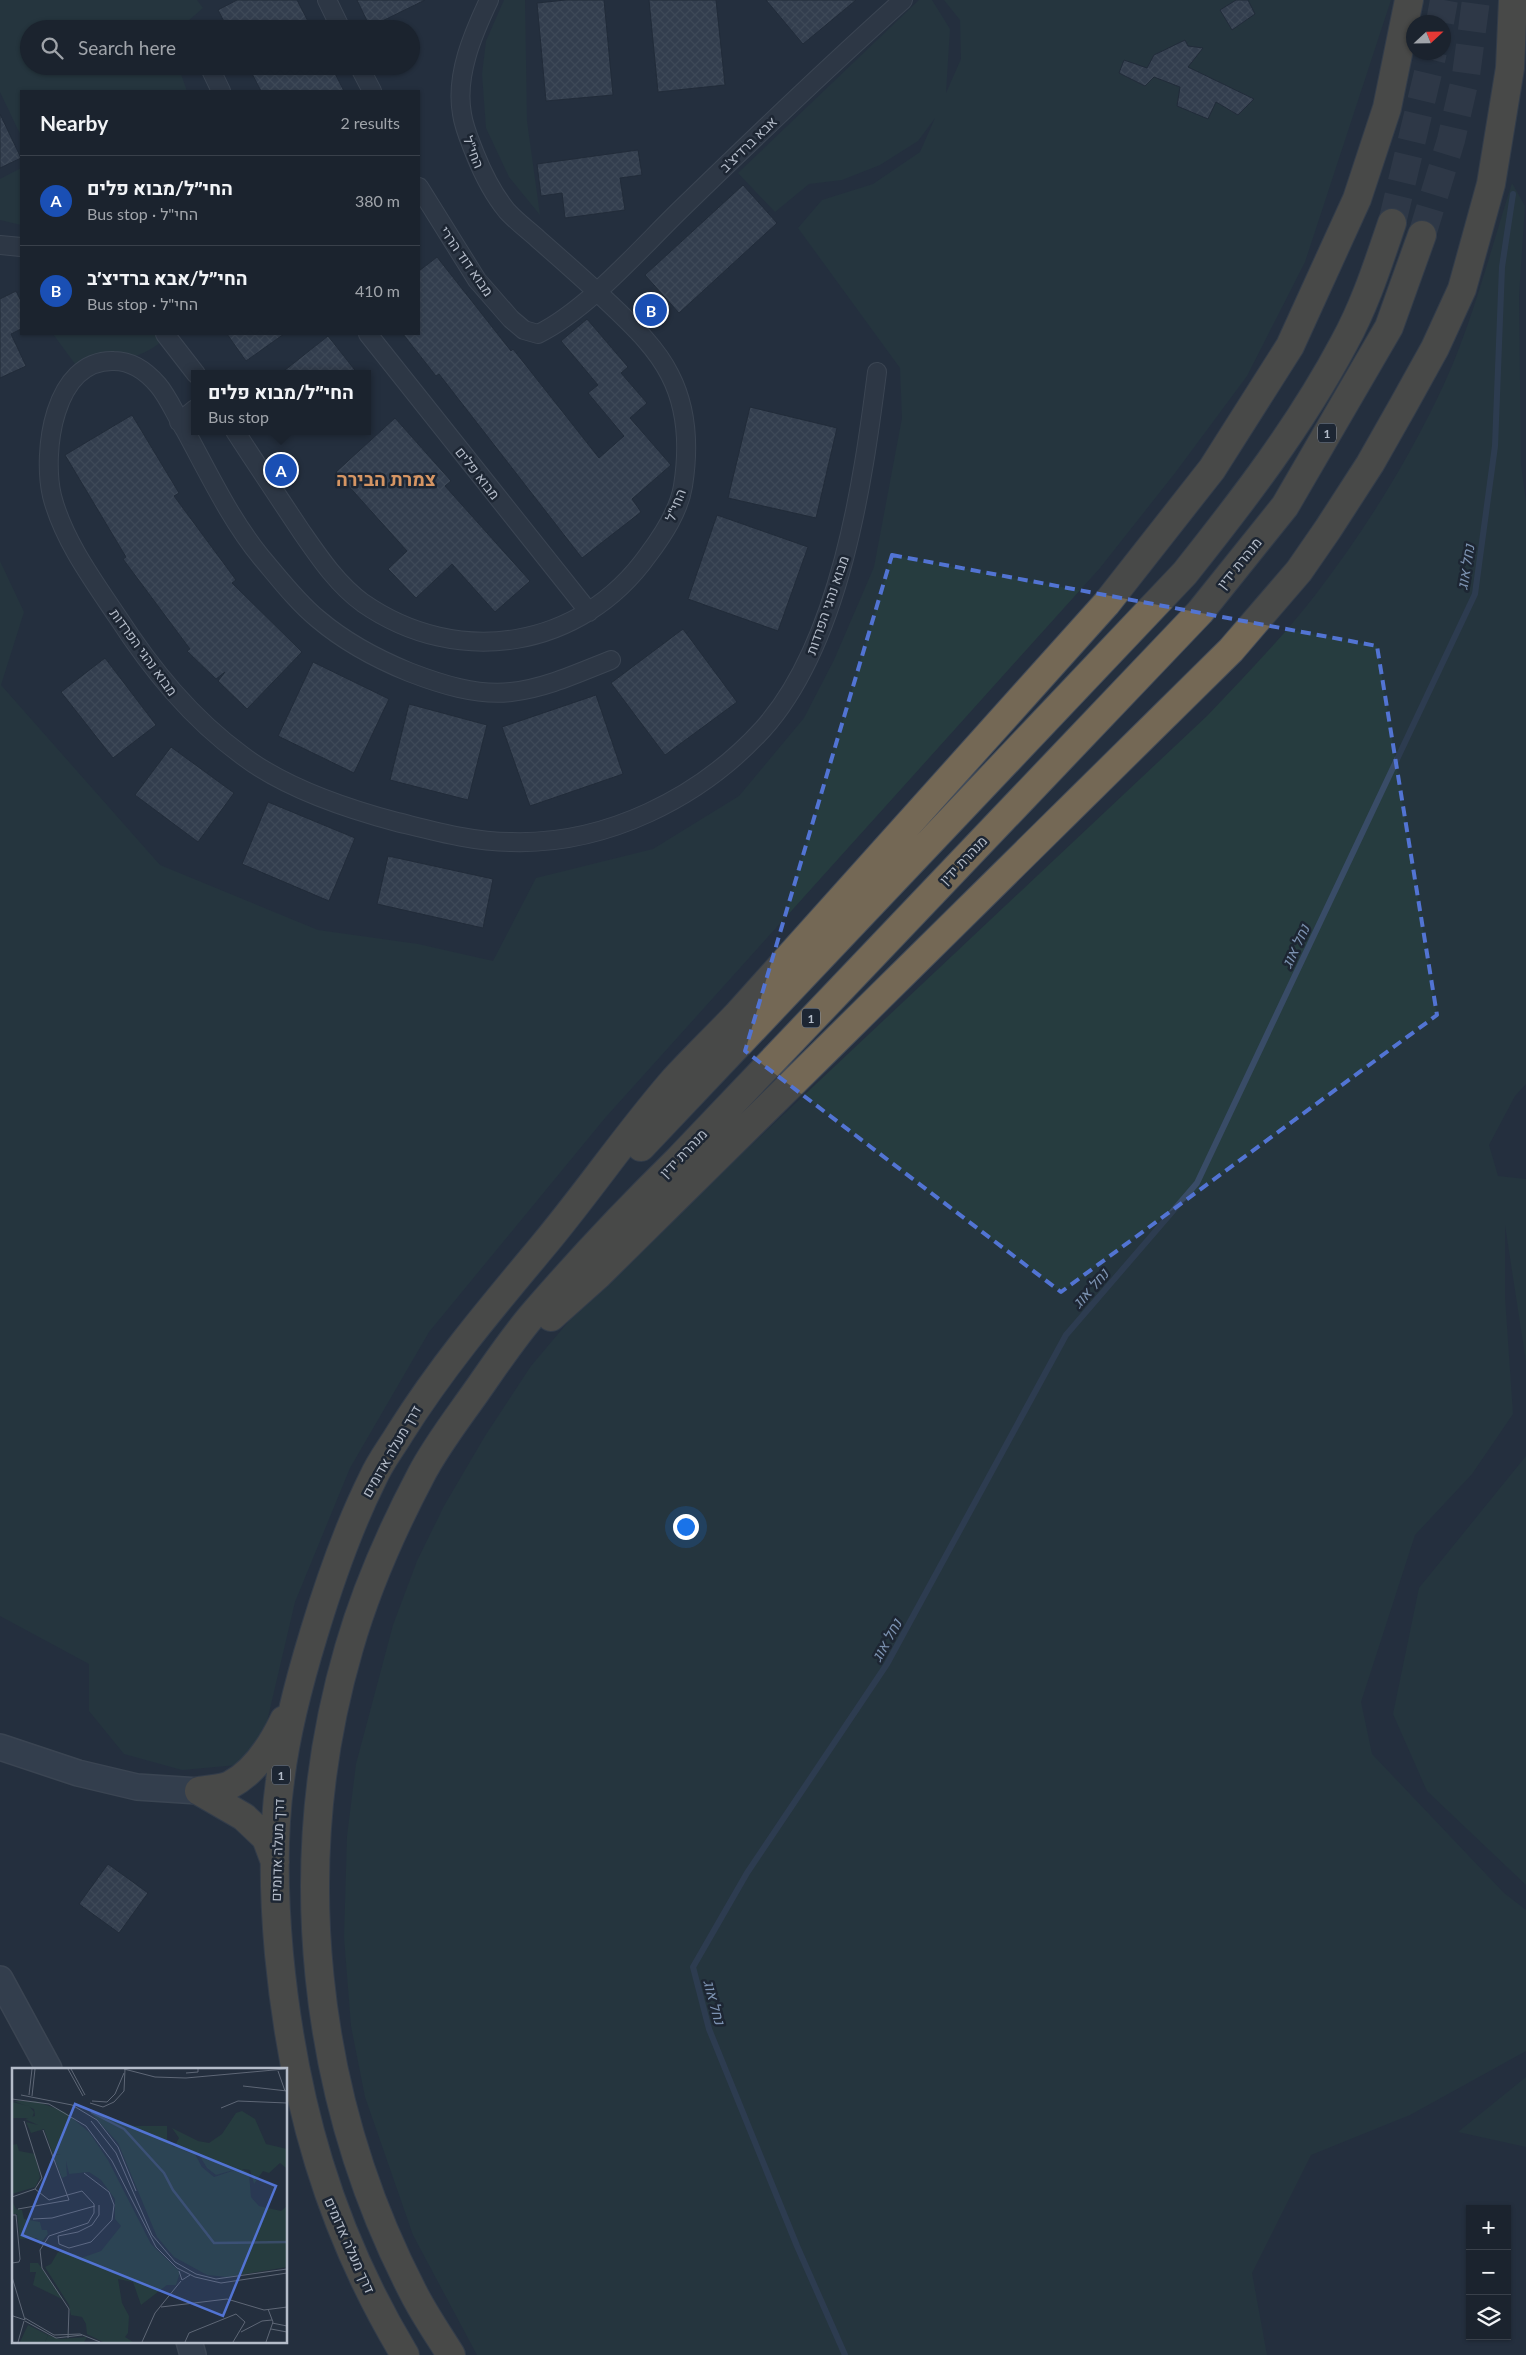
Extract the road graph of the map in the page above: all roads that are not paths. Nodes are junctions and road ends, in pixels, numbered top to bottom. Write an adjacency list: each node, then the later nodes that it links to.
1 (327, 0): 6 (street)
2 (489, 0): 16 (street, החי"ל)
3 (903, 0): 16 (street, אבא ברדיצ'ב)
4 (1409, 0): 26 (highway)
5 (1513, 0): 27 (highway)
6 (337, 20)
7 (213, 75): 9 (street)
8 (364, 75): 10 (street)
9 (221, 90)
10 (371, 90)
11 (420, 189): 16 (street, מבוא דוד הררי)
12 (1392, 223): 26 (highway, 1)
13 (1422, 235): 27 (highway, מנהרת ידין / 1)
14 (0, 245): 15 (street)
15 (20, 247)
16 (596, 291): 24 (street, החי"ל)
17 (166, 335): 19 (street)
18 (369, 335): 24 (street, מבוא פלים)
19 (193, 370)
20 (877, 372): 22 (street, מבוא נהגי הפרדות)
21 (191, 412): 22 (street)
22 (180, 422): 25 (street, מבוא נהגי הפרדות)
23 (238, 435): 24 (street, החי"ל)
24 (589, 612)
25 (611, 660)
26 (545, 1244): 28 (highway, דרך מעלה אדומים / 1)
27 (441, 1442): 37 (highway, 1)
28 (294, 1701): 30 (highway); 31 (highway, דרך מעלה אדומים / 1)
29 (0, 1747): 30 (street)
30 (199, 1791): 31 (highway)
31 (275, 1862): 36 (highway, דרך מעלה אדומים / 1)
32 (0, 1979): 33 (street)
33 (48, 2068)
34 (189, 2342): 35 (street)
35 (193, 2355)
36 (405, 2355)
37 (450, 2355)

